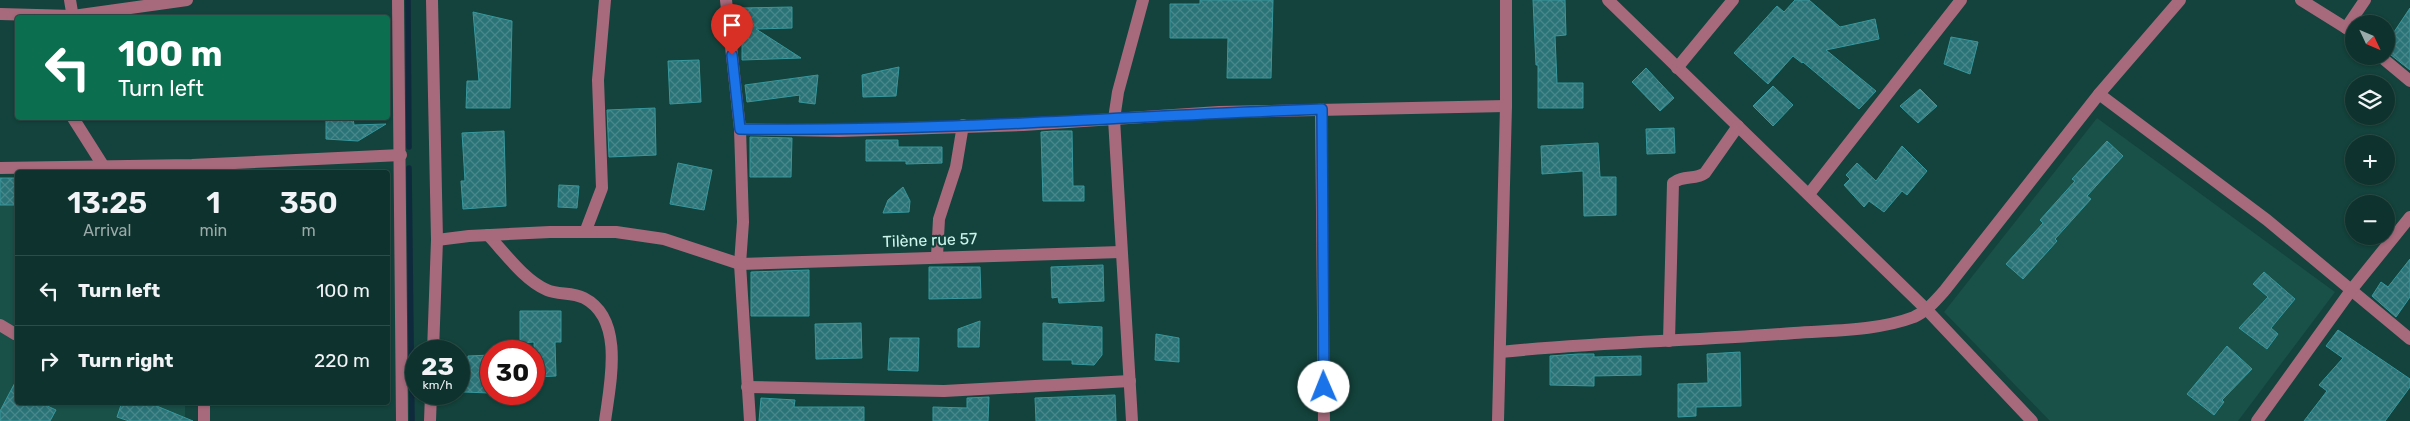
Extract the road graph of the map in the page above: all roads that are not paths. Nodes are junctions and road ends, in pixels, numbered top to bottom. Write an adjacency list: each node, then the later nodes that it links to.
1 (70, 0): 17 (street)
2 (187, 0): 18 (street)
3 (398, 0): 32 (street)
4 (432, 0): 40 (street)
5 (605, 0): 38 (street)
6 (726, 0): 31 (street)
7 (1143, 0): 27 (street)
8 (1506, 0): 25 (street)
9 (1608, 0): 22 (street)
10 (1733, 0): 22 (street)
11 (1961, 0): 36 (street)
12 (2180, 0): 24 (street)
13 (2301, 0): 20 (street)
14 (2366, 0): 19 (street)
15 (0, 14): 16 (street)
16 (24, 15)
17 (73, 15)
18 (86, 15)
19 (2358, 15)
20 (2345, 27)
21 (2390, 65): 23 (street)
22 (1677, 68): 30 (street)
23 (2410, 82)
24 (2098, 94): 44 (street); 45 (street)
25 (1506, 106): 26 (street); 51 (street)
26 (1322, 109): 27 (street); 62 (street)
27 (1114, 119): 29 (street); 41 (street)
28 (74, 120): 33 (street)
29 (963, 125): 31 (street); 42 (street)
30 (1738, 126): 36 (street); 50 (street)
31 (740, 129): 43 (street)
32 (401, 155): 35 (street); 57 (street)
33 (104, 167): 34 (street); 35 (street)
34 (0, 168)
35 (192, 168)
36 (1810, 194): 45 (street)
37 (2410, 217): 44 (street)
38 (586, 230): 39 (street); 43 (street)
39 (488, 235): 40 (street); 59 (street)
40 (437, 240): 49 (street)
41 (1121, 252): 42 (street, Tilène rue 57); 52 (street)
42 (937, 256): 43 (street, Tilène rue 57)
43 (740, 264): 53 (street)
44 (2352, 289): 48 (street); 65 (street)
45 (1927, 310): 50 (street); 64 (street)
46 (0, 325): 47 (street)
47 (15, 334)
48 (2410, 339)
49 (433, 340)
50 (1669, 341): 51 (street)
51 (1500, 352): 63 (street)
52 (1130, 381): 53 (street); 61 (street)
53 (747, 387): 60 (street)
54 (204, 405): 56 (street)
55 (431, 405): 58 (street)
56 (204, 421)
57 (402, 421)
58 (430, 421)
59 (605, 421)
60 (750, 421)
61 (1132, 421)
62 (1324, 421)
63 (1498, 421)
64 (2032, 421)
65 (2257, 421)

